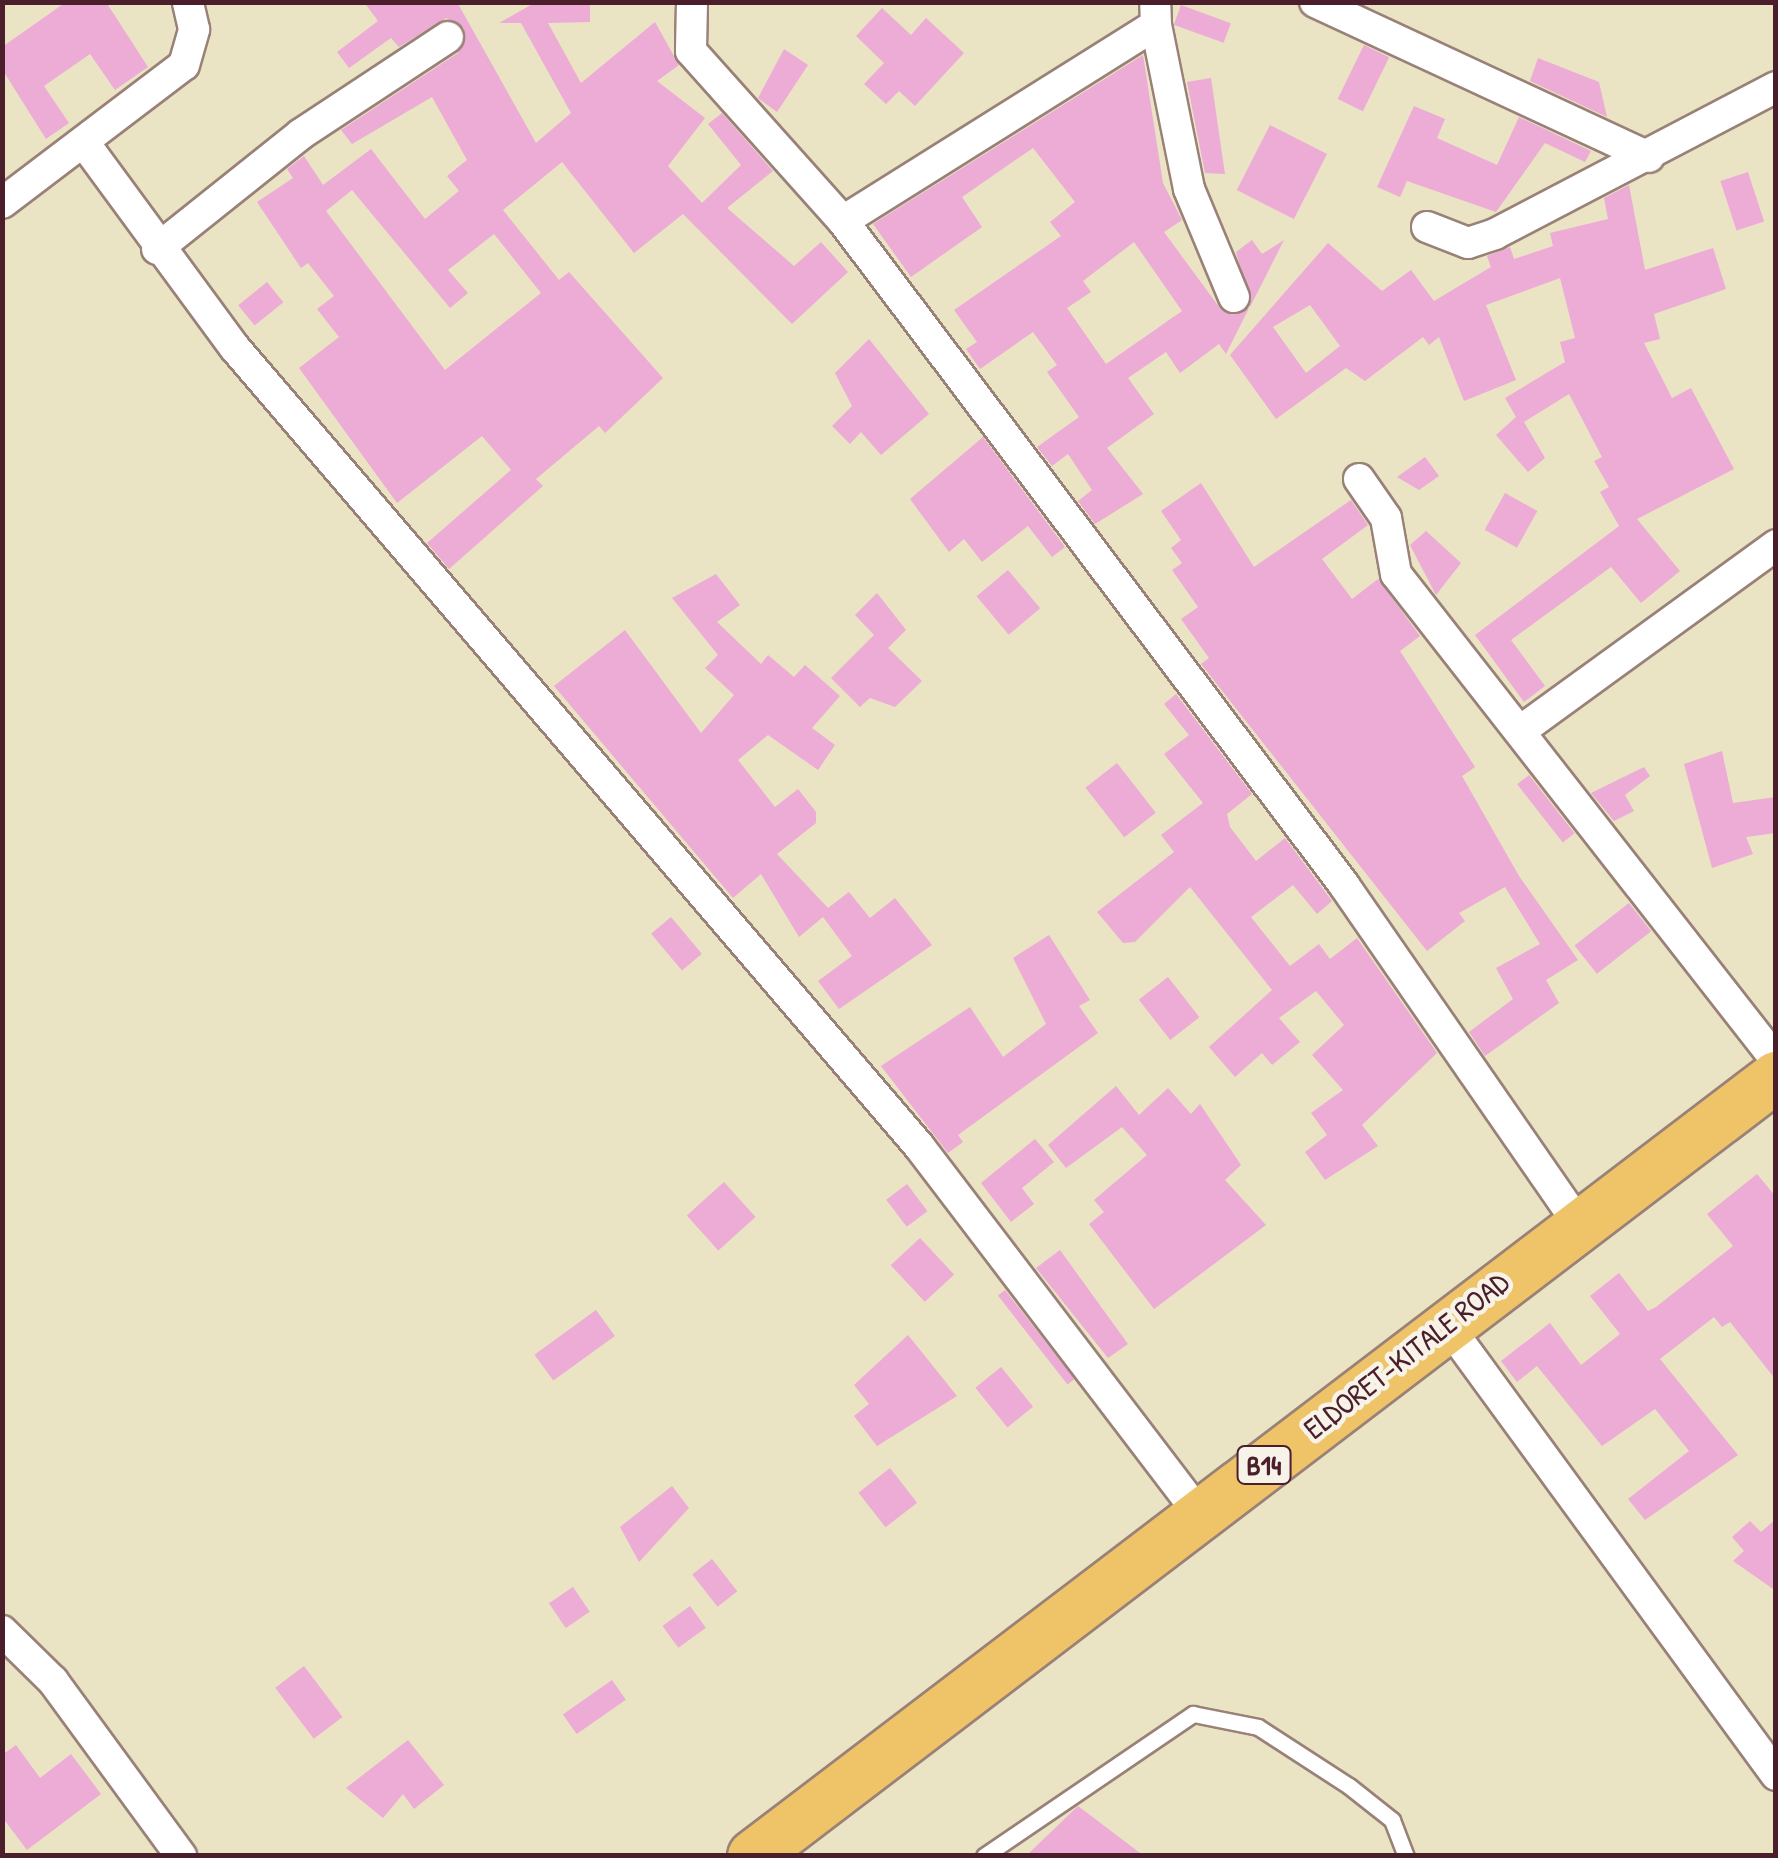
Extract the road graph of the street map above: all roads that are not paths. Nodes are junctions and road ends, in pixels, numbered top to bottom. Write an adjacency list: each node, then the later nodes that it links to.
1 (188, 2): 7 (street)
2 (692, 2): 10 (street)
3 (1315, 2): 8 (street)
4 (1155, 14): 10 (street); 13 (street)
5 (448, 37): 12 (street)
6 (1776, 87): 8 (street)
7 (85, 144): 9 (street); 12 (street)
8 (1649, 157): 11 (street)
9 (2, 204)
10 (844, 221): 19 (street)
11 (1426, 227)
12 (157, 249): 21 (street)
13 (1234, 297)
14 (1358, 479): 16 (street)
15 (1776, 545): 16 (street)
16 (1523, 729): 17 (street)
17 (1776, 1060)
18 (1776, 1077): 19 (highway, ELDORET-KITALE ROAD / B14)
19 (1577, 1220): 20 (highway, ELDORET-KITALE ROAD / B14)
20 (1445, 1322): 21 (highway, ELDORET-KITALE ROAD / B14); 23 (street)
21 (1199, 1513): 25 (highway, ELDORET-KITALE ROAD / B14)
22 (2, 1630): 24 (street)
23 (1776, 1775)
24 (181, 1856)
25 (753, 1856)
26 (984, 1856): 27 (lane)
27 (1406, 1856)

